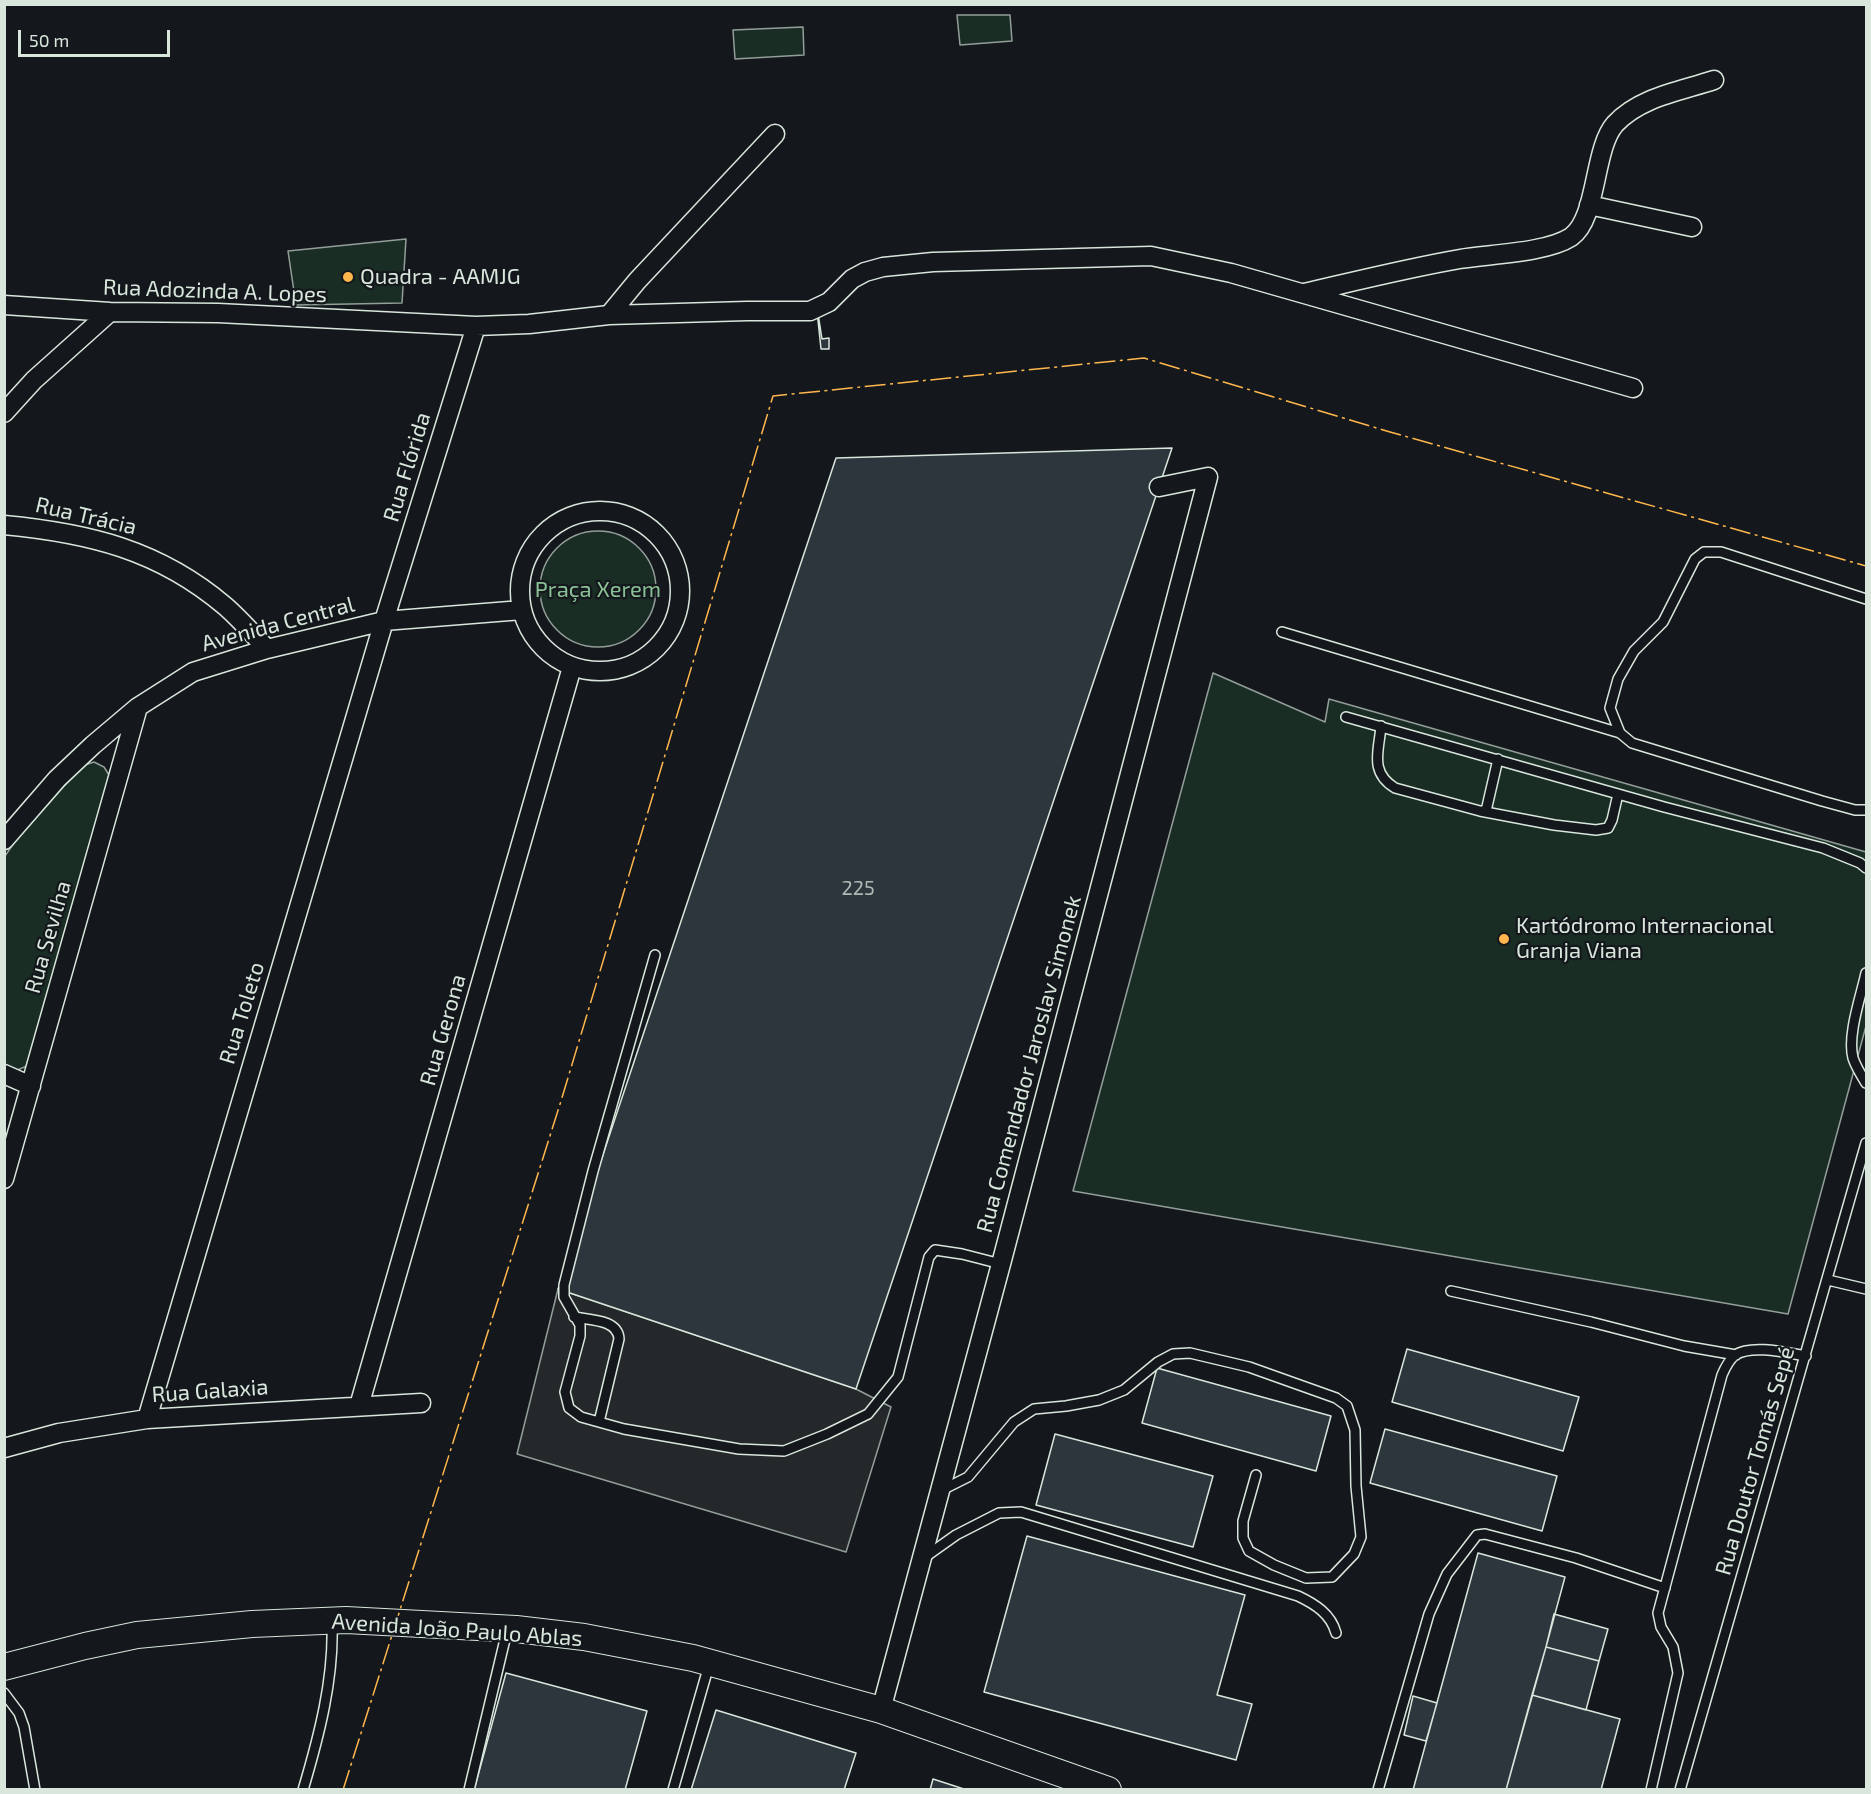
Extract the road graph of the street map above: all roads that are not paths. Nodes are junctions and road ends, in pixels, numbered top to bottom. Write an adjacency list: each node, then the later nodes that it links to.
1 (1714, 81): 3 (street)
2 (775, 134): 8 (street)
3 (1589, 205): 4 (street); 5 (street)
4 (1692, 227)
5 (1302, 293): 8 (street, Rua Adozinda A. Lopes); 10 (street, Rua Adozinda A. Lopes)
6 (4, 306): 7 (street, Rua Adozinda A. Lopes)
7 (110, 312): 9 (street, Rua Adozinda A. Lopes); 11 (street)
8 (609, 315): 9 (street, Rua Adozinda A. Lopes)
9 (476, 326): 16 (street, Rua Flórida)
10 (1633, 388)
11 (4, 413)
12 (1159, 487): 37 (street, Rua Comendador Jaroslav Simonek)
13 (4, 525): 18 (street, Rua Trácia)
14 (1866, 599): 23 (lane)
15 (522, 610): 16 (street, Avenida Central); 19 (street); 19 (street)
16 (384, 621): 18 (street, Avenida Central); 46 (street, Rua Toleto)
17 (1282, 632): 23 (lane)
18 (267, 649): 20 (street, Avenida Central)
19 (572, 667): 45 (street, Rua Gerona)
20 (138, 707): 28 (street, Avenida Central); 34 (street, Rua Sevilha)
21 (1346, 717): 22 (lane)
22 (1381, 726): 24 (lane); 27 (lane)
23 (1620, 732): 26 (lane)
24 (1498, 759): 25 (lane); 27 (lane)
25 (1618, 794): 27 (lane); 29 (lane)
26 (1866, 810)
27 (1486, 811)
28 (5, 839)
29 (1866, 868)
30 (655, 955): 41 (lane)
31 (1866, 973): 33 (lane)
32 (4, 1074): 34 (street)
33 (1866, 1083)
34 (31, 1086): 36 (street, Rua Sevilha)
35 (1866, 1148): 38 (lane, Rua Doutor Tomás Sepé)
36 (4, 1179)
37 (1001, 1264): 47 (lane); 50 (street, Rua Comendador Jaroslav Simonek)
38 (1828, 1280): 39 (lane); 43 (lane, Rua Doutor Tomás Sepé)
39 (1866, 1289)
40 (1451, 1291): 42 (lane)
41 (574, 1317): 47 (lane); 47 (lane)
42 (1736, 1355): 43 (lane); 52 (lane)
43 (1806, 1356): 67 (lane, Rua Doutor Tomás Sepé)
44 (421, 1403): 45 (street, Rua Galaxia)
45 (360, 1406): 46 (street, Rua Galaxia)
46 (147, 1419): 48 (street, Rua Galaxia)
47 (599, 1422)
48 (4, 1448)
49 (1256, 1475): 50 (lane)
50 (940, 1491): 51 (street, Rua Comendador Jaroslav Simonek)
51 (921, 1560): 55 (lane); 59 (street, Rua Comendador Jaroslav Simonek)
52 (1665, 1588): 65 (lane); 66 (lane)
53 (332, 1621): 54 (street, Avenida João Paulo Ablas); 57 (street, Avenida João Paulo Ablas); 61 (lane)
54 (507, 1629): 56 (street, Avenida João Paulo Ablas); 62 (lane)
55 (1336, 1633)
56 (710, 1662): 59 (street, Avenida João Paulo Ablas); 63 (lane)
57 (4, 1667)
58 (4, 1693): 60 (lane)
59 (881, 1710): 64 (street, Avenida João Paulo Ablas)
60 (35, 1790)
61 (303, 1790)
62 (469, 1790)
63 (673, 1790)
64 (1108, 1790)
65 (1378, 1790)
66 (1651, 1790)
67 (1680, 1790)

